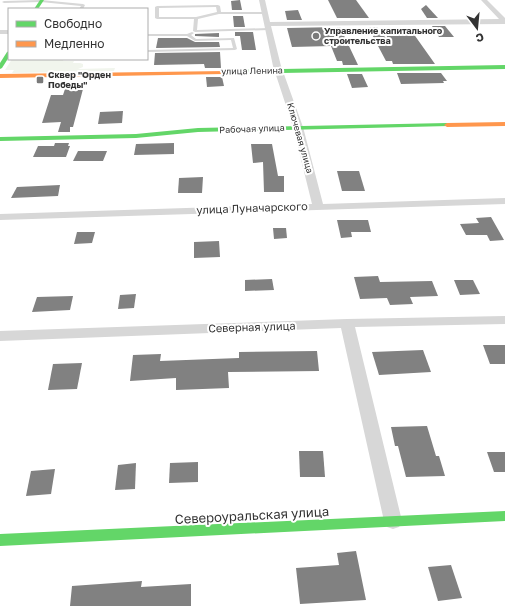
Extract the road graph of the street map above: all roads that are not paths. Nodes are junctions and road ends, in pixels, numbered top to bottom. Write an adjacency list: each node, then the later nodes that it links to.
1 (41, 0): 4 (lane); 6 (lane)
2 (262, 0): 8 (street, Ключевая улица)
3 (484, 0): 10 (street)
4 (4, 1): 5 (lane)
5 (0, 6)
6 (82, 8)
7 (219, 13): 8 (lane); 9 (lane); 9 (lane)
8 (264, 13): 11 (street, Ключевая улица)
9 (196, 18): 12 (lane)
10 (504, 21): 11 (street)
11 (268, 27): 12 (lane); 19 (street, Ключевая улица)
12 (195, 31): 13 (lane)
13 (188, 35): 14 (lane); 15 (lane)
14 (148, 36)
15 (148, 51)
16 (8, 55): 18 (street)
17 (505, 66): 19 (street, улица Ленина)
18 (0, 67)
19 (278, 70): 20 (street, улица Ленина); 22 (street, Ключевая улица)
20 (0, 76)
21 (505, 124): 22 (street, Рабочая улица)
22 (298, 127): 23 (street, Рабочая улица); 25 (street, Ключевая улица)
23 (0, 139)
24 (505, 201): 25 (street, улица Луначарского)
25 (318, 206): 26 (street, улица Луначарского)
26 (0, 216)
27 (505, 320): 28 (street, Северная улица)
28 (347, 323): 29 (street, Северная улица); 31 (street)
29 (0, 336)
30 (505, 516): 31 (street, Североуральская улица)
31 (393, 522): 32 (street, Североуральская улица)
32 (0, 540)

